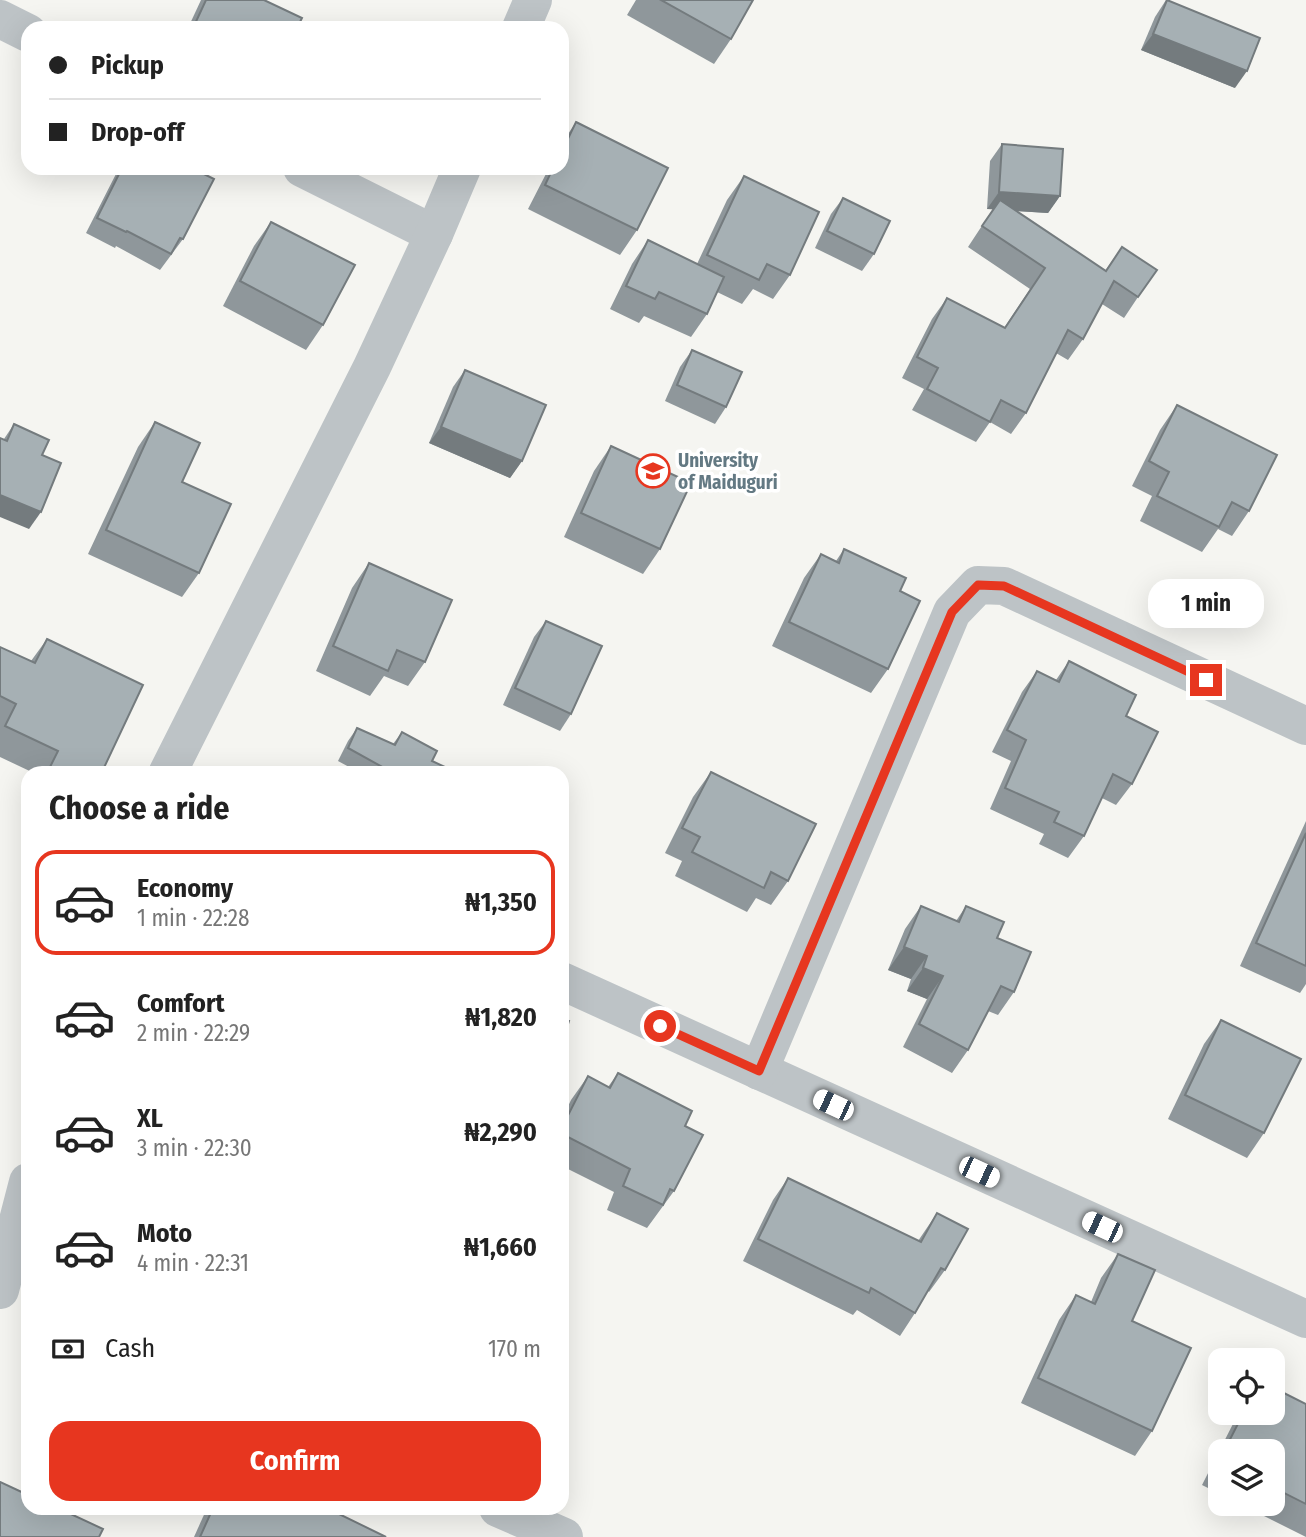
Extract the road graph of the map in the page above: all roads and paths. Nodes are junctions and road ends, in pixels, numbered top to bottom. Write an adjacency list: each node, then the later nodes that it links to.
1 (533, 0): 3 (street)
2 (0, 19): 4 (street)
3 (524, 21)
4 (21, 30)
5 (316, 175): 7 (street)
6 (459, 175): 7 (street)
7 (435, 234): 9 (street)
8 (1306, 726): 11 (street)
9 (171, 766)
10 (569, 984): 11 (street)
11 (759, 1071): 15 (street)
12 (21, 1210): 13 (street)
13 (0, 1292): 14 (street)
14 (21, 1302)
15 (1306, 1319)
16 (514, 1515): 17 (street)
17 (564, 1537)

